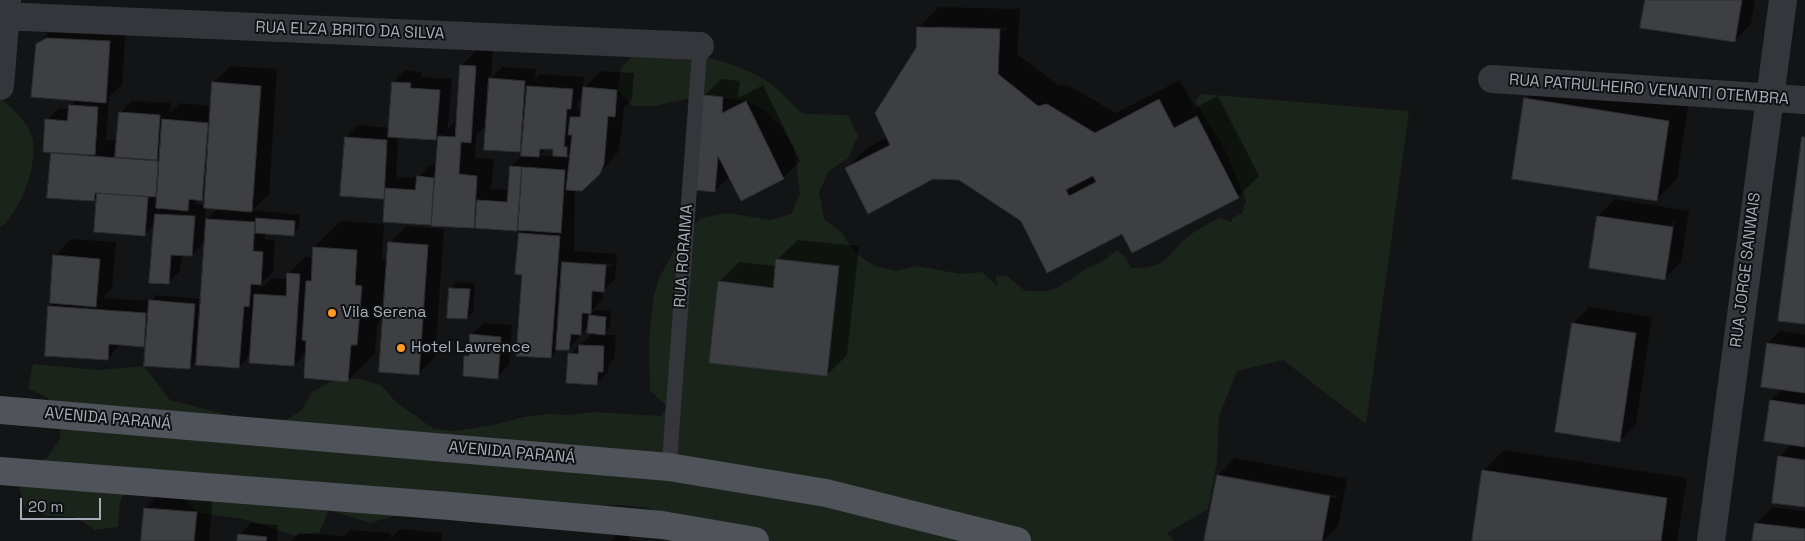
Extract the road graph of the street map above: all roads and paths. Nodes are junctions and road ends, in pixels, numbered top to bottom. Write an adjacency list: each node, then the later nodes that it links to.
1 (1783, 0): 6 (street, RUA JORGE SANWAIS)
2 (4, 11): 3 (street, RUA ELZA BRITO DA SILVA); 5 (street)
3 (700, 46): 9 (lane, RUA RORAIMA)
4 (1492, 79): 6 (street, RUA PATRULHEIRO VENANTI OTEMBRA)
5 (0, 86)
6 (1769, 98): 7 (street, RUA PATRULHEIRO VENANTI OTEMBRA); 14 (street, RUA JORGE SANWAIS)
7 (1805, 100)
8 (0, 410): 9 (main road, AVENIDA PARANÁ)
9 (669, 466): 13 (main road, AVENIDA PARANÁ)
10 (0, 471): 11 (main road)
11 (662, 533): 12 (main road)
12 (755, 541)
13 (1017, 541)
14 (1711, 541)

